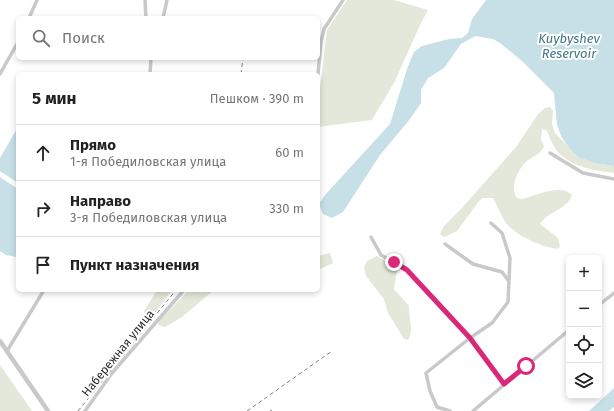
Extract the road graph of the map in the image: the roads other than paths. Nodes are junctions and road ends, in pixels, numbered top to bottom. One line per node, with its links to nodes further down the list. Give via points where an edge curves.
1 (37, 0): 5 (street)
2 (145, 0): 6 (street)
3 (167, 0): 7 (street)
4 (343, 0): 9 (street, via 326,25)
5 (30, 16)
6 (146, 16)
7 (163, 16)
8 (16, 46): 14 (street)
9 (320, 54)
10 (151, 60): 12 (street)
11 (319, 60): 13 (street)
12 (150, 72)
13 (318, 72)
14 (0, 74)
15 (550, 153): 16 (street, via 583,173)
16 (614, 180)
17 (491, 222): 20 (street, via 502,233 508,252)
18 (371, 237): 26 (street, via 381,255 407,270)
19 (445, 244): 20 (street, via 473,264 502,272)
20 (509, 281): 26 (street, via 509,300 500,314 486,328)
21 (43, 292): 28 (street)
22 (182, 292): 31 (street, Набережная улица, via 112,373)
23 (614, 293): 24 (street)
24 (602, 303)
25 (566, 332): 29 (street)
26 (470, 338): 29 (street); 32 (street, via 426,373 437,407)
27 (0, 341): 28 (street)
28 (7, 351): 30 (street)
29 (504, 384): 33 (street)
30 (48, 411)
31 (85, 411)
32 (450, 411)
33 (473, 411)

